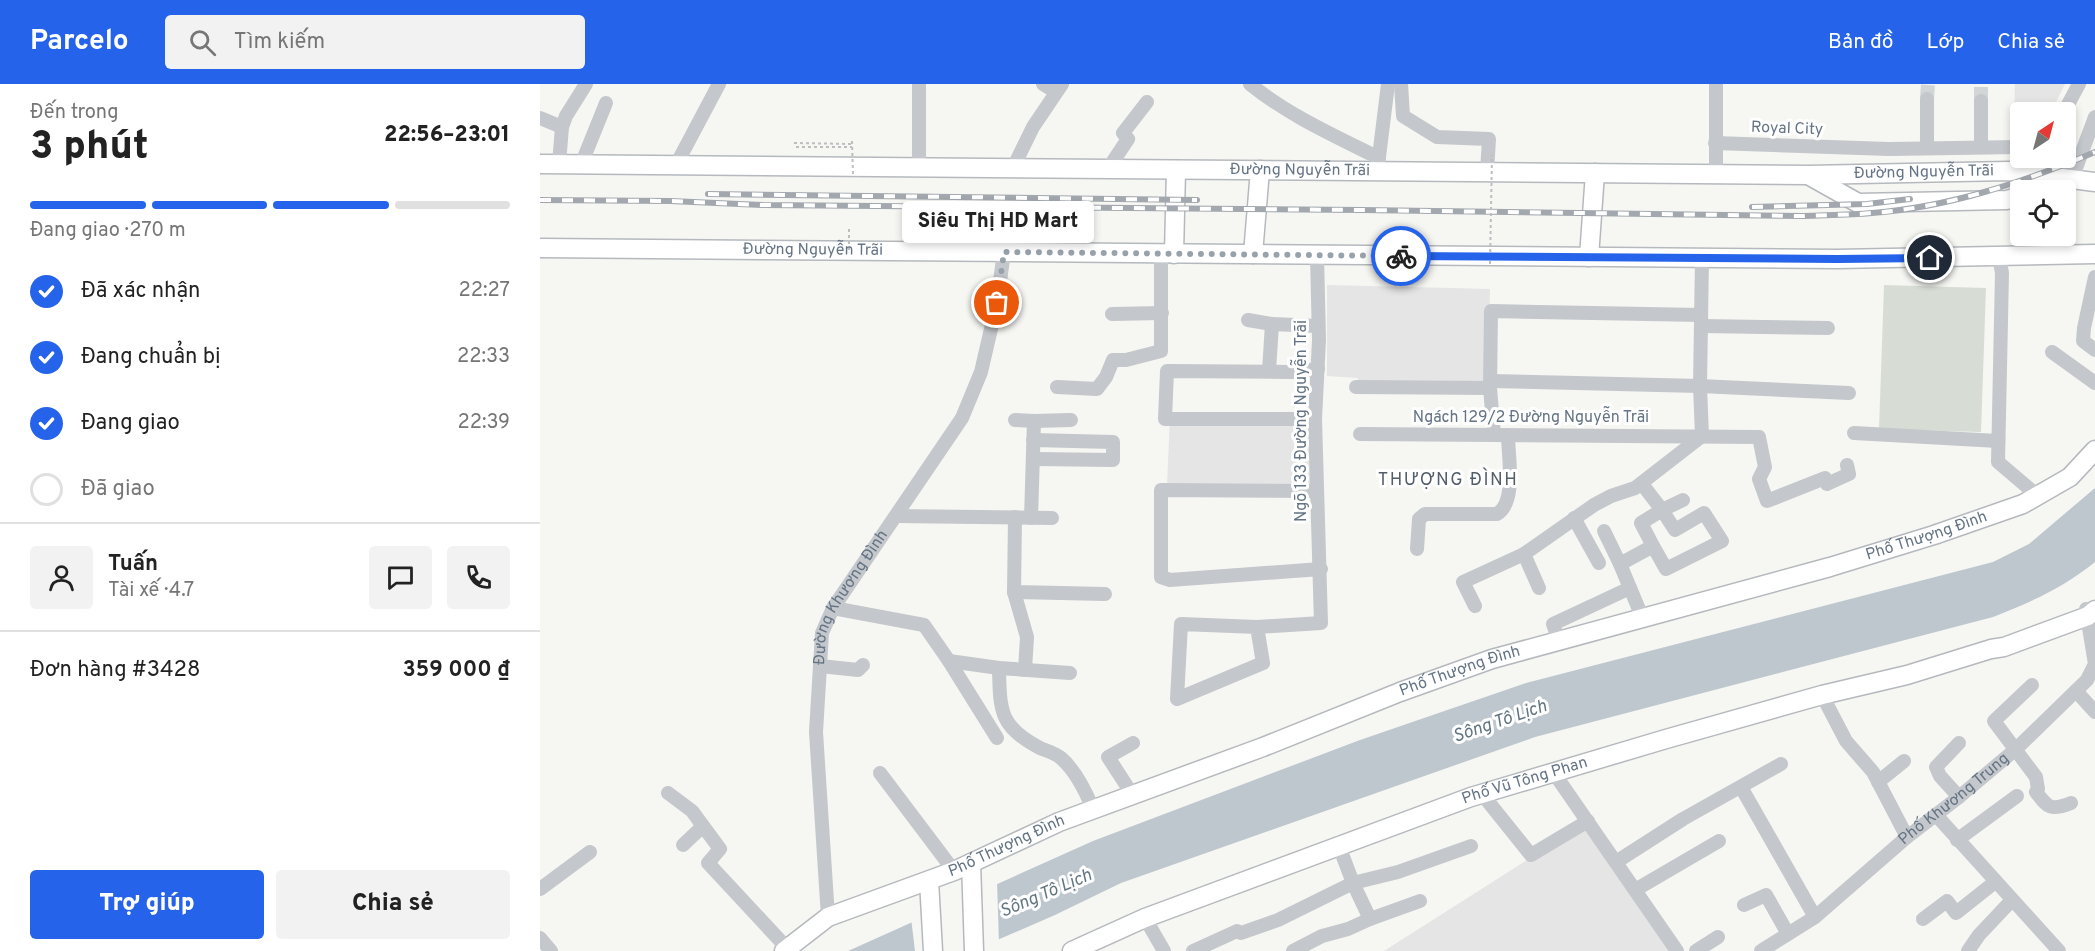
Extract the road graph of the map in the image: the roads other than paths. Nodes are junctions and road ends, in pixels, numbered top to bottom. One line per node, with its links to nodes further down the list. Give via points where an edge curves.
1 (586, 84): 18 (street)
2 (719, 84): 28 (street)
3 (919, 84): 30 (street)
4 (1043, 84): 10 (street)
5 (1250, 84): 29 (street)
6 (1388, 84): 29 (street)
7 (1401, 84): 26 (street, via 1402,116 1437,137 1489,139)
8 (1716, 84): 19 (street)
9 (2079, 84): 14 (street)
10 (1059, 88): 31 (street, via 1033,127)
11 (1928, 99): 20 (street)
12 (1981, 101): 21 (street)
13 (1147, 102): 33 (street, via 1123,133 1128,139)
14 (2069, 102)
15 (606, 103): 27 (street)
16 (2095, 117): 40 (street, via 2076,168)
17 (540, 118): 18 (street)
18 (562, 127): 25 (street)
19 (1715, 143): 23 (street, Royal City); 37 (street)
20 (1927, 147): 21 (street, Royal City); 23 (street, Royal City)
21 (1981, 147): 22 (street, Royal City)
22 (2010, 147)
23 (1889, 149): 38 (street)
24 (540, 164): 25 (main road, Đường Nguyễn Trãi)
25 (559, 164): 27 (main road, Đường Nguyễn Trãi)
26 (1489, 164): 29 (main road, Đường Nguyễn Trãi); 36 (main road, Đường Nguyễn Trãi)
27 (581, 165): 28 (main road, Đường Nguyễn Trãi)
28 (676, 165): 30 (main road, Đường Nguyễn Trãi)
29 (1379, 165): 35 (main road, Đường Nguyễn Trãi)
30 (919, 168): 31 (main road, Đường Nguyễn Trãi)
31 (1013, 168): 33 (main road, Đường Nguyễn Trãi)
32 (2048, 168): 40 (street)
33 (1108, 169): 34 (main road, Đường Nguyễn Trãi)
34 (1176, 170): 35 (main road, Đường Nguyễn Trãi); 45 (main road)
35 (1260, 170): 46 (main road)
36 (1595, 173): 37 (main road, Đường Nguyễn Trãi); 49 (main road)
37 (1716, 174): 39 (main road, Đường Nguyễn Trãi)
38 (1889, 174): 39 (main road, Đường Nguyễn Trãi); 40 (main road, Đường Nguyễn Trãi, via 2008,171)
39 (1808, 175): 42 (main road, Đường Nguyễn Trãi, via 1858,203)
40 (2076, 180): 41 (main road, Đường Nguyễn Trãi)
41 (2095, 182)
42 (2010, 199)
43 (540, 248): 44 (main road, Đường Nguyễn Trãi, via 654,254)
44 (1004, 252): 45 (main road, Đường Nguyễn Trãi); 88 (street, Đường Khương Đình, via 981,372 962,418)
45 (1168, 254): 46 (main road, Đường Nguyễn Trãi); 53 (street)
46 (1253, 254): 48 (main road, Đường Nguyễn Trãi)
47 (2095, 254): 50 (main road, Đường Nguyễn Trãi)
48 (1317, 255): 49 (main road, Đường Nguyễn Trãi); 58 (street, Ngõ 133 Đường Nguyễn Trãi)
49 (1589, 257): 51 (main road, Đường Nguyễn Trãi)
50 (1999, 257): 51 (main road, Đường Nguyễn Trãi); 79 (street, via 2002,273)
51 (1702, 258): 56 (street)
52 (2095, 277): 60 (street, via 2084,328 2084,341)
53 (1162, 313): 54 (street); 67 (street, via 1161,351 1113,360 1097,389)
54 (1113, 314)
55 (1248, 320): 57 (street)
56 (1701, 320): 59 (street); 65 (street, via 1491,311); 66 (street)
57 (1272, 324): 58 (street); 63 (street)
58 (1318, 326): 62 (street, Ngõ 133 Đường Nguyễn Trãi)
59 (1828, 328)
60 (2095, 350)
61 (2052, 352): 64 (street)
62 (1318, 369): 63 (street); 70 (street, Ngõ 133 Đường Nguyễn Trãi)
63 (1269, 371): 70 (street, via 1167,371 1165,419)
64 (2095, 383)
65 (1490, 384): 66 (street); 68 (street); 76 (street)
66 (1700, 386): 69 (street); 77 (street)
67 (1057, 387)
68 (1356, 387)
69 (1849, 393)
70 (1315, 419): 84 (street, Ngõ 133 Đường Nguyễn Trãi)
71 (1015, 420): 73 (street)
72 (1071, 420): 73 (street)
73 (1034, 421): 78 (street)
74 (1854, 433): 79 (street)
75 (1360, 434): 76 (street, Ngách 129/2 Đường Nguyễn Trãi)
76 (1501, 435): 77 (street, Ngách 129/2 Đường Nguyễn Trãi); 95 (street, via 1510,489 1505,508 1497,514 1425,514 1419,519)
77 (1702, 436): 82 (street, Ngách 129/2 Đường Nguyễn Trãi, via 1759,437 1765,467 1759,479 1767,501 1825,478 1827,484 1849,474); 83 (street)
78 (1033, 440): 81 (street); 81 (street, via 1113,442 1113,460)
79 (1998, 441): 85 (street, via 1998,462)
80 (2095, 450): 85 (main road, Phố Thượng Đình, via 2070,477)
81 (1033, 459): 90 (street)
82 (1847, 465)
83 (1642, 484): 87 (street); 92 (street, via 1611,496)
84 (1317, 491): 99 (street, Ngõ 133 Đường Nguyễn Trãi); 99 (street, via 1161,490 1161,577 1170,580)
85 (2036, 497): 107 (main road, Phố Thượng Đình, via 1851,561)
86 (1683, 500): 87 (street)
87 (1662, 510): 94 (street, via 1641,523); 94 (street, via 1675,530 1704,513 1722,541 1666,569)
88 (896, 516): 89 (street); 105 (street, Đường Khương Đình)
89 (1015, 518): 90 (street); 102 (street)
90 (1031, 518): 91 (street)
91 (1052, 518)
92 (1574, 518): 96 (street); 97 (street)
93 (1604, 531): 98 (street)
94 (1653, 546): 98 (street)
95 (1417, 549)
96 (1524, 554): 100 (street); 104 (street, via 1463,582)
97 (1599, 563)
98 (1620, 564): 101 (street)
99 (1321, 569): 108 (street, Ngõ 133 Đường Nguyễn Trãi, via 1321,622)
100 (1539, 588)
101 (1630, 588): 107 (street); 109 (street, via 1553,624)
102 (1014, 592): 103 (street); 115 (street, via 1027,637)
103 (1105, 594)
104 (1475, 606)
105 (833, 608): 110 (street, via 924,625); 113 (street, Đường Khương Đình, via 822,633)
106 (2091, 608): 111 (street, Phố Khương Trung); 120 (main road, Phố Vũ Tông Phan, via 1999,640 1991,649 1907,675)
107 (1643, 619): 109 (main road, Phố Thượng Đình)
108 (1257, 627): 108 (street, via 1263,663 1177,699 1181,624)
109 (1559, 641): 133 (main road, Phố Thượng Đình, via 1461,670)
110 (949, 661): 114 (street); 122 (street)
111 (2095, 664): 117 (street, Phố Khương Trung)
112 (863, 665): 113 (street, via 858,670)
113 (820, 666): 160 (street, Đường Khương Đình, via 816,732)
114 (999, 668): 115 (street); 138 (street, via 1000,705 1010,727 1062,758)
115 (1025, 670): 116 (street)
116 (1070, 673)
117 (2091, 683): 119 (street, Phố Khương Trung)
118 (2032, 685): 125 (street, via 1994,721)
119 (2076, 692): 121 (street); 125 (street, Phố Khương Trung)
120 (1822, 694): 128 (main road, Phố Vũ Tông Phan); 130 (street, via 1846,741)
121 (2095, 712)
122 (997, 738)
123 (1133, 743): 133 (street, via 1108,757)
124 (1959, 743): 136 (street, via 1936,767)
125 (2016, 749): 136 (street, Phố Khương Trung); 137 (street, via 2036,777 2036,792 2046,805 2055,808)
126 (1904, 761): 130 (street)
127 (1781, 764): 131 (street)
128 (1554, 772): 134 (main road, Phố Vũ Tông Phan); 140 (street)
129 (880, 773): 151 (street)
130 (1876, 777): 142 (street)
131 (1741, 787): 149 (street); 161 (street)
132 (668, 793): 141 (street, via 692,811)
133 (1132, 794): 138 (main road, Phố Thượng Đình)
134 (1482, 794): 140 (street, via 1531,855); 146 (main road, Phố Vũ Tông Phan)
135 (2017, 796): 143 (street)
136 (1959, 797): 139 (street, Phố Khương Trung)
137 (2071, 803)
138 (1093, 809): 150 (main road, Phố Thượng Đình)
139 (1936, 815): 142 (street, Phố Khương Trung); 143 (street)
140 (1588, 821): 149 (street)
141 (703, 826): 145 (street); 169 (street, via 720,849 708,863)
142 (1907, 837): 161 (street, Phố Khương Trung)
143 (1957, 840): 152 (street)
144 (1719, 842): 156 (street)
145 (683, 845)
146 (1339, 846): 153 (street); 162 (main road, Phố Vũ Tông Phan)
147 (1471, 846): 153 (street)
148 (590, 852): 154 (street)
149 (1616, 862): 156 (street)
150 (971, 863): 151 (main road, Phố Thượng Đình); 172 (main road)
151 (954, 871): 155 (main road, Phố Thượng Đình)
152 (1995, 882): 157 (street); 164 (street, via 1956,913 1947,901)
153 (1353, 884): 163 (street); 175 (street, via 1278,920 1241,933 1229,933)
154 (540, 889)
155 (929, 890): 160 (main road, Phố Thượng Đình); 171 (main road)
156 (1635, 890): 168 (street)
157 (2012, 900): 179 (street); 180 (street)
158 (1420, 901): 163 (street)
159 (1744, 905): 165 (street, via 1766,895)
160 (828, 917): 169 (main road)
161 (1815, 917): 165 (street, Phố Khương Trung)
162 (1145, 918): 173 (main road, Phố Vũ Tông Phan); 174 (street)
163 (1370, 919): 176 (street)
164 (1923, 919)
165 (1788, 934): 178 (street, Phố Khương Trung)
166 (1718, 937): 177 (street)
167 (540, 938): 170 (street)
168 (1674, 947)
169 (786, 950)
170 (550, 951)
171 (933, 951)
172 (974, 951)
173 (1071, 951)
174 (1164, 951)
175 (1193, 951)
176 (1293, 951)
177 (1696, 951)
178 (1761, 951)
179 (1968, 951)
180 (2059, 951)

